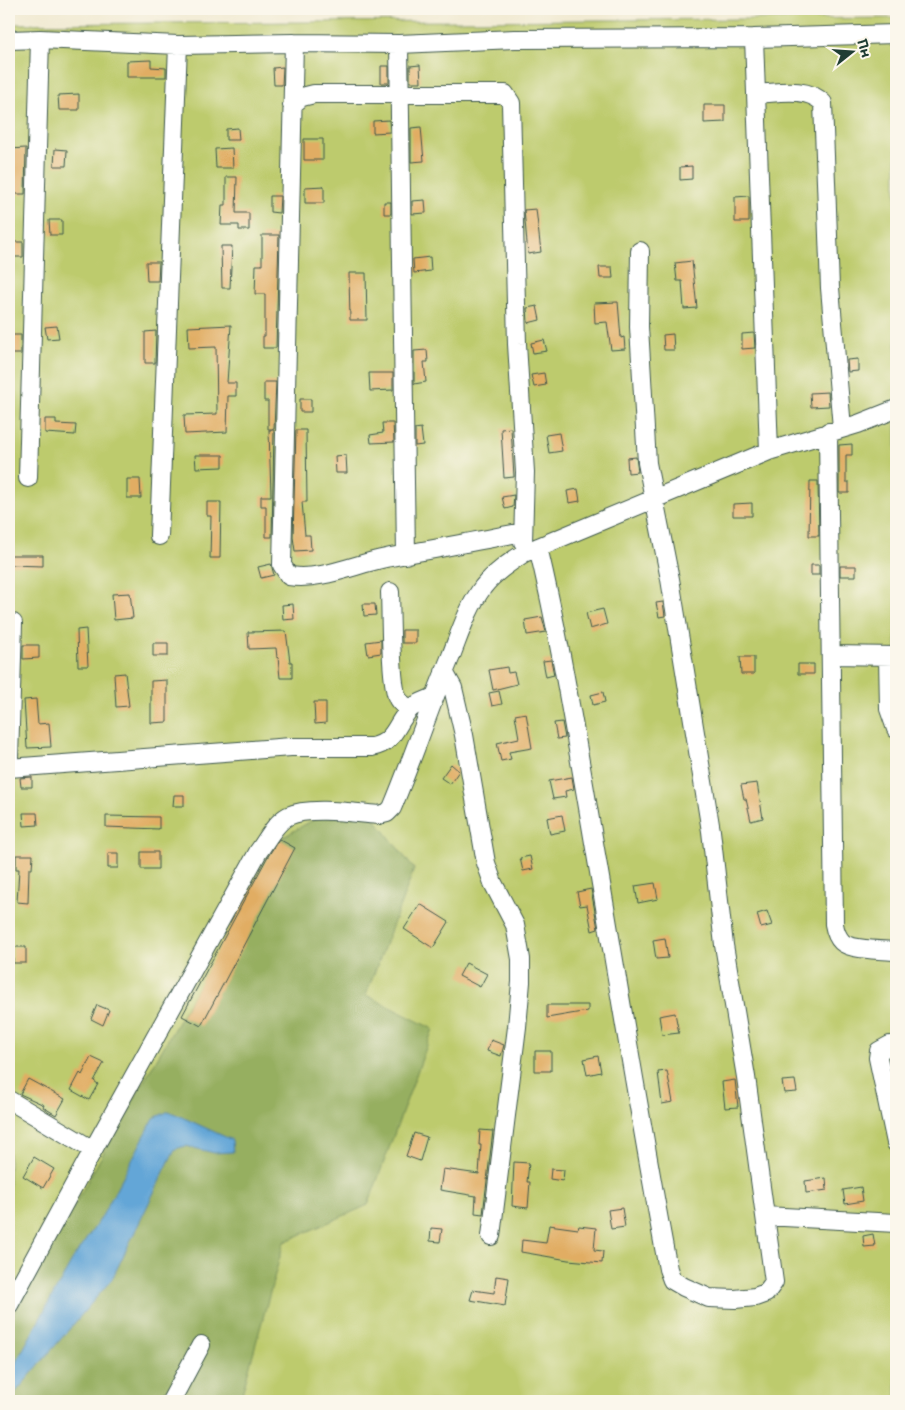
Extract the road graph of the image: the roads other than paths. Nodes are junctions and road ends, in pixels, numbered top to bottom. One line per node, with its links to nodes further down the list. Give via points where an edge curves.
1 (896, 34): 2 (street)
2 (754, 38): 6 (street, via 514,39); 8 (street)
3 (40, 39): 4 (street); 7 (street); 15 (street)
4 (9, 40)
5 (294, 43): 6 (street); 7 (street); 10 (street)
6 (399, 44): 9 (street)
7 (178, 45): 18 (street)
8 (756, 94): 13 (street, via 806,93 823,103); 14 (street)
9 (399, 95): 10 (street, via 314,94 302,97); 17 (street, via 505,94 511,103 525,472); 20 (street)
10 (292, 105): 20 (street, via 282,565 289,576 312,577)
11 (640, 251): 16 (street, via 639,327 647,463)
12 (896, 408): 13 (street)
13 (835, 430): 14 (street); 23 (street)
14 (768, 451): 16 (street)
15 (28, 478)
16 (653, 498): 19 (street); 36 (street, via 670,579 711,831 724,945)
17 (523, 532): 19 (street); 20 (street)
18 (159, 536)
19 (531, 550): 25 (street, via 506,565 484,587 467,614); 36 (street, via 560,650 650,1176 672,1280 709,1298 735,1300 766,1293 774,1282)
20 (406, 555)
21 (390, 592): 27 (street, via 396,697)
22 (13, 623): 29 (street)
23 (831, 655): 24 (street); 31 (street, via 834,924 843,944)
24 (892, 656): 28 (street, via 889,708)
25 (444, 672): 26 (street); 38 (street, via 453,688 464,735 486,863 514,925 521,959 518,1018)
26 (434, 697): 27 (street); 35 (street, via 403,782 387,813 316,811 288,816 277,825 258,852)
27 (410, 709): 30 (street, via 388,741 372,747 291,747)
28 (896, 729)
29 (9, 758)
30 (9, 768)
31 (896, 951)
32 (896, 1046): 34 (street, via 890,1045 879,1051 878,1058)
33 (9, 1100): 35 (street)
34 (896, 1143)
35 (93, 1150): 39 (street)
36 (765, 1216): 37 (street)
37 (896, 1223)
38 (491, 1236)
39 (9, 1305)
40 (201, 1345): 41 (street)
41 (171, 1401)

